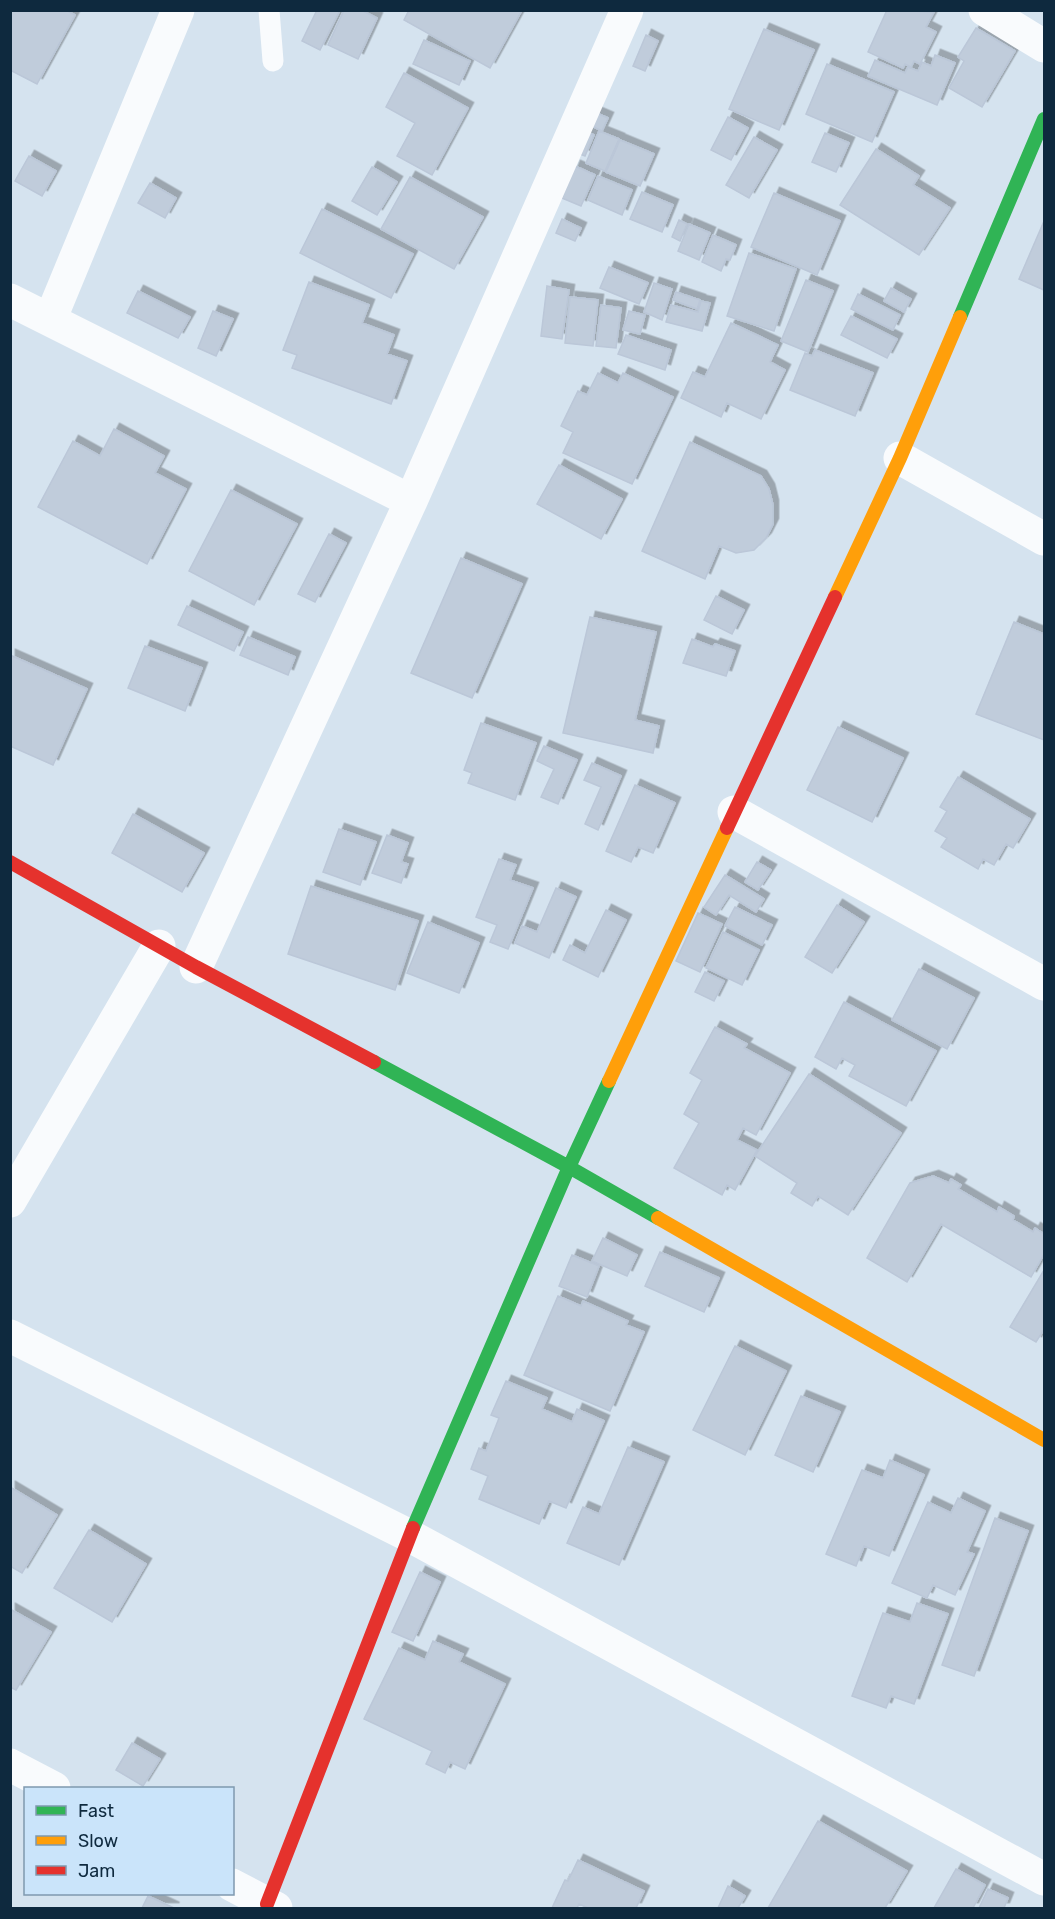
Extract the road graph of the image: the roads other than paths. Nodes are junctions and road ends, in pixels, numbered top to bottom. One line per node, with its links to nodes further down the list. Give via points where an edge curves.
1 (178, 10): 9 (street)
2 (269, 10): 6 (lane)
3 (627, 10): 11 (street)
4 (985, 10): 5 (street)
5 (1044, 46)
6 (273, 61)
7 (1044, 119): 10 (street)
8 (10, 300): 9 (street)
9 (50, 320): 11 (street)
10 (900, 458): 12 (street); 13 (street)
11 (411, 501): 16 (street)
12 (1044, 539)
13 (734, 812): 17 (street); 18 (street)
14 (10, 862): 15 (street)
15 (159, 946): 16 (street); 19 (street)
16 (196, 967): 18 (street)
17 (1044, 984)
18 (569, 1167): 21 (street); 22 (street)
19 (10, 1201)
20 (10, 1336): 22 (street)
21 (1044, 1440)
22 (410, 1536): 25 (street); 27 (street)
23 (10, 1765): 24 (street)
24 (52, 1787)
25 (1044, 1879)
26 (234, 1886): 27 (street)
27 (272, 1906)

